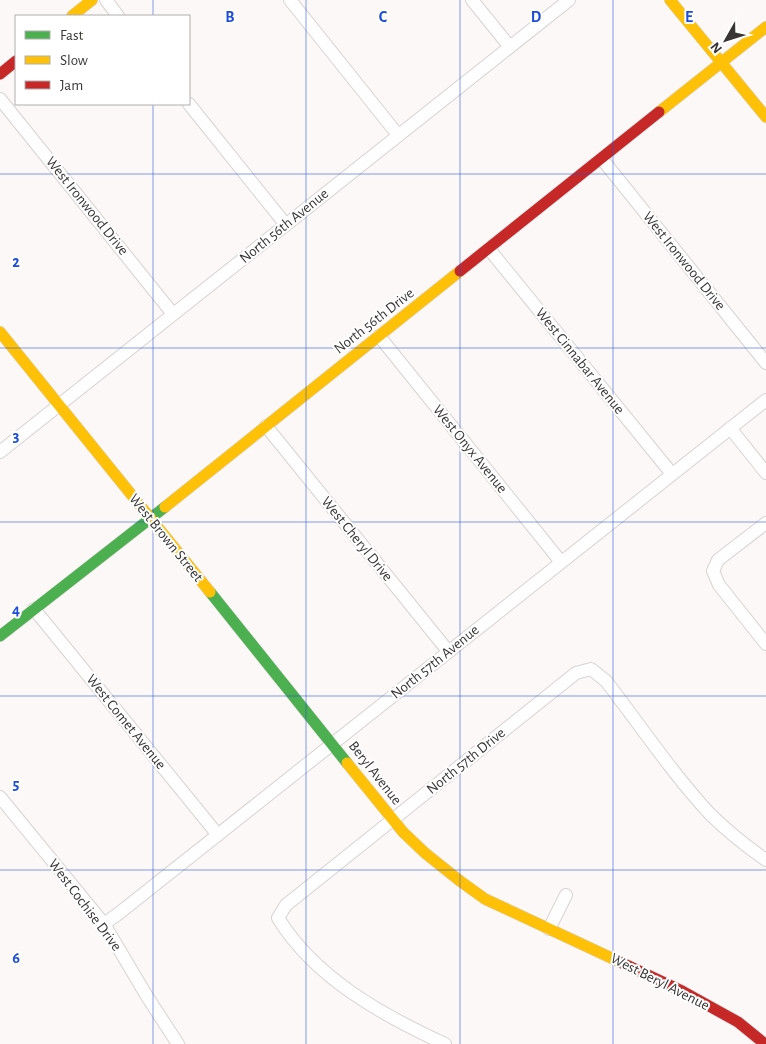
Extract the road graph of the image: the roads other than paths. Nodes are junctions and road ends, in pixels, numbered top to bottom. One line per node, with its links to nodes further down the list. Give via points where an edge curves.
1 (92, 0): 7 (street)
2 (106, 0): 8 (street)
3 (290, 0): 17 (street)
4 (472, 0): 10 (street)
5 (568, 0): 10 (street, North 56th Avenue)
6 (670, 0): 12 (street)
7 (73, 15)
8 (117, 15)
9 (766, 27): 12 (street, North 56th Drive)
10 (510, 46): 17 (street, North 56th Avenue)
11 (15, 62): 13 (street)
12 (722, 63): 16 (street); 18 (street, North 56th Drive)
13 (0, 74)
14 (0, 98): 21 (street, West Ironwood Drive)
15 (190, 105): 19 (street)
16 (766, 118)
17 (398, 135): 19 (street, North 56th Avenue)
18 (602, 159): 20 (street, North 56th Drive); 24 (street, West Ironwood Drive)
19 (286, 225): 21 (street, North 56th Avenue)
20 (489, 249): 23 (street, North 56th Drive); 31 (street, West Cinnabar Avenue)
21 (173, 314): 26 (street, North 56th Avenue)
22 (0, 332): 26 (street, West Brown Street)
23 (379, 336): 27 (street, North 56th Drive); 34 (street, West Onyx Avenue)
24 (766, 363)
25 (766, 400): 28 (street, North 57th Avenue)
26 (59, 405): 29 (street, North 56th Avenue); 32 (street, West Brown Street)
27 (266, 426): 32 (street, North 56th Drive); 38 (street, West Cheryl Drive)
28 (730, 428): 30 (street); 31 (street, North 57th Avenue)
29 (0, 452)
30 (766, 473)
31 (672, 474): 34 (street, North 57th Avenue)
32 (150, 519): 35 (street, North 56th Drive); 39 (street, West Brown Street)
33 (766, 523): 37 (street, via 718,560 713,571 719,585)
34 (561, 562): 38 (street, North 57th Avenue)
35 (34, 609): 36 (street, North 56th Drive); 42 (street, West Comet Avenue)
36 (0, 636)
37 (766, 644)
38 (448, 651): 39 (street, North 57th Avenue)
39 (333, 744): 41 (street, Beryl Avenue); 42 (street, North 57th Avenue)
40 (0, 797): 45 (street, West Cochise Drive)
41 (393, 820): 43 (street, North 57th Drive, via 576,673 591,669 606,681 711,814); 46 (street, West Beryl Avenue, via 427,856 460,882 485,899); 48 (street, North 57th Drive, via 286,905 278,918 314,962 338,983 370,1005)
42 (218, 835): 45 (street, North 57th Avenue)
43 (766, 860)
44 (566, 896): 46 (street)
45 (104, 924): 47 (street, West Cochise Drive)
46 (549, 929): 49 (street, West Beryl Avenue, via 682,991 738,1022)
47 (178, 1044)
48 (445, 1044)
49 (765, 1044)

